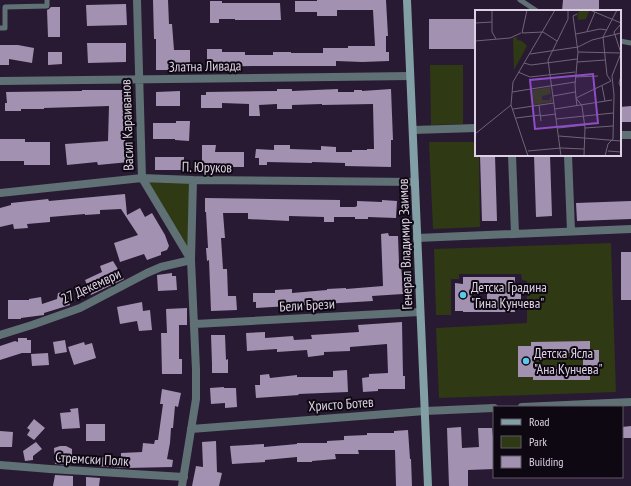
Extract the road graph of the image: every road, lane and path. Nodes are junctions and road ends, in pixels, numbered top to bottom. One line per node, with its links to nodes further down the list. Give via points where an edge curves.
1 (47, 0): 6 (lane, via 47,6 5,7 5,28)
2 (137, 0): 10 (street, Васил Караиванов)
3 (407, 0): 9 (street, Генерал Владимир Заимов)
4 (520, 0): 5 (lane)
5 (535, 10)
6 (0, 28)
7 (621, 41): 8 (lane)
8 (631, 43)
9 (410, 76): 10 (street, Златна Ливада); 13 (street, Генерал Владимир Заимов)
10 (138, 80): 11 (street, Златна Ливада); 16 (street, Васил Караиванов)
11 (0, 81)
12 (475, 128): 13 (street)
13 (413, 130): 18 (street, Генерал Владимир Заимов)
14 (512, 156): 22 (street)
15 (568, 156): 21 (street)
16 (142, 178): 17 (street, П. Юруков); 19 (street, П. Юруков); 24 (street, Васил Караиванов)
17 (193, 180): 18 (street, П. Юруков); 24 (street, Васил Караиванов)
18 (415, 182): 23 (street, Генерал Владимир Заимов)
19 (0, 193)
20 (631, 229): 21 (street)
21 (570, 231): 22 (street)
22 (515, 234): 23 (street)
23 (417, 238): 25 (street, Генерал Владимир Заимов)
24 (191, 260): 26 (street, Васил Караиванов); 27 (street, 27 Декември, via 161,267 80,308)
25 (420, 312): 26 (street, Бели Брези); 31 (street, Генерал Владимир Заимов)
26 (195, 324): 32 (street, Васил Караиванов, via 196,399)
27 (0, 335)
28 (631, 402): 29 (street)
29 (544, 406)
30 (493, 408): 31 (street, Христо Ботев)
31 (425, 411): 32 (street, Христо Ботев); 36 (street, Генерал Владимир Заимов)
32 (191, 429): 34 (street, Васил Караиванов)
33 (0, 465): 34 (street, Стремски Полк)
34 (184, 477): 35 (street, Васил Караиванов)
35 (182, 486)
36 (428, 486)

